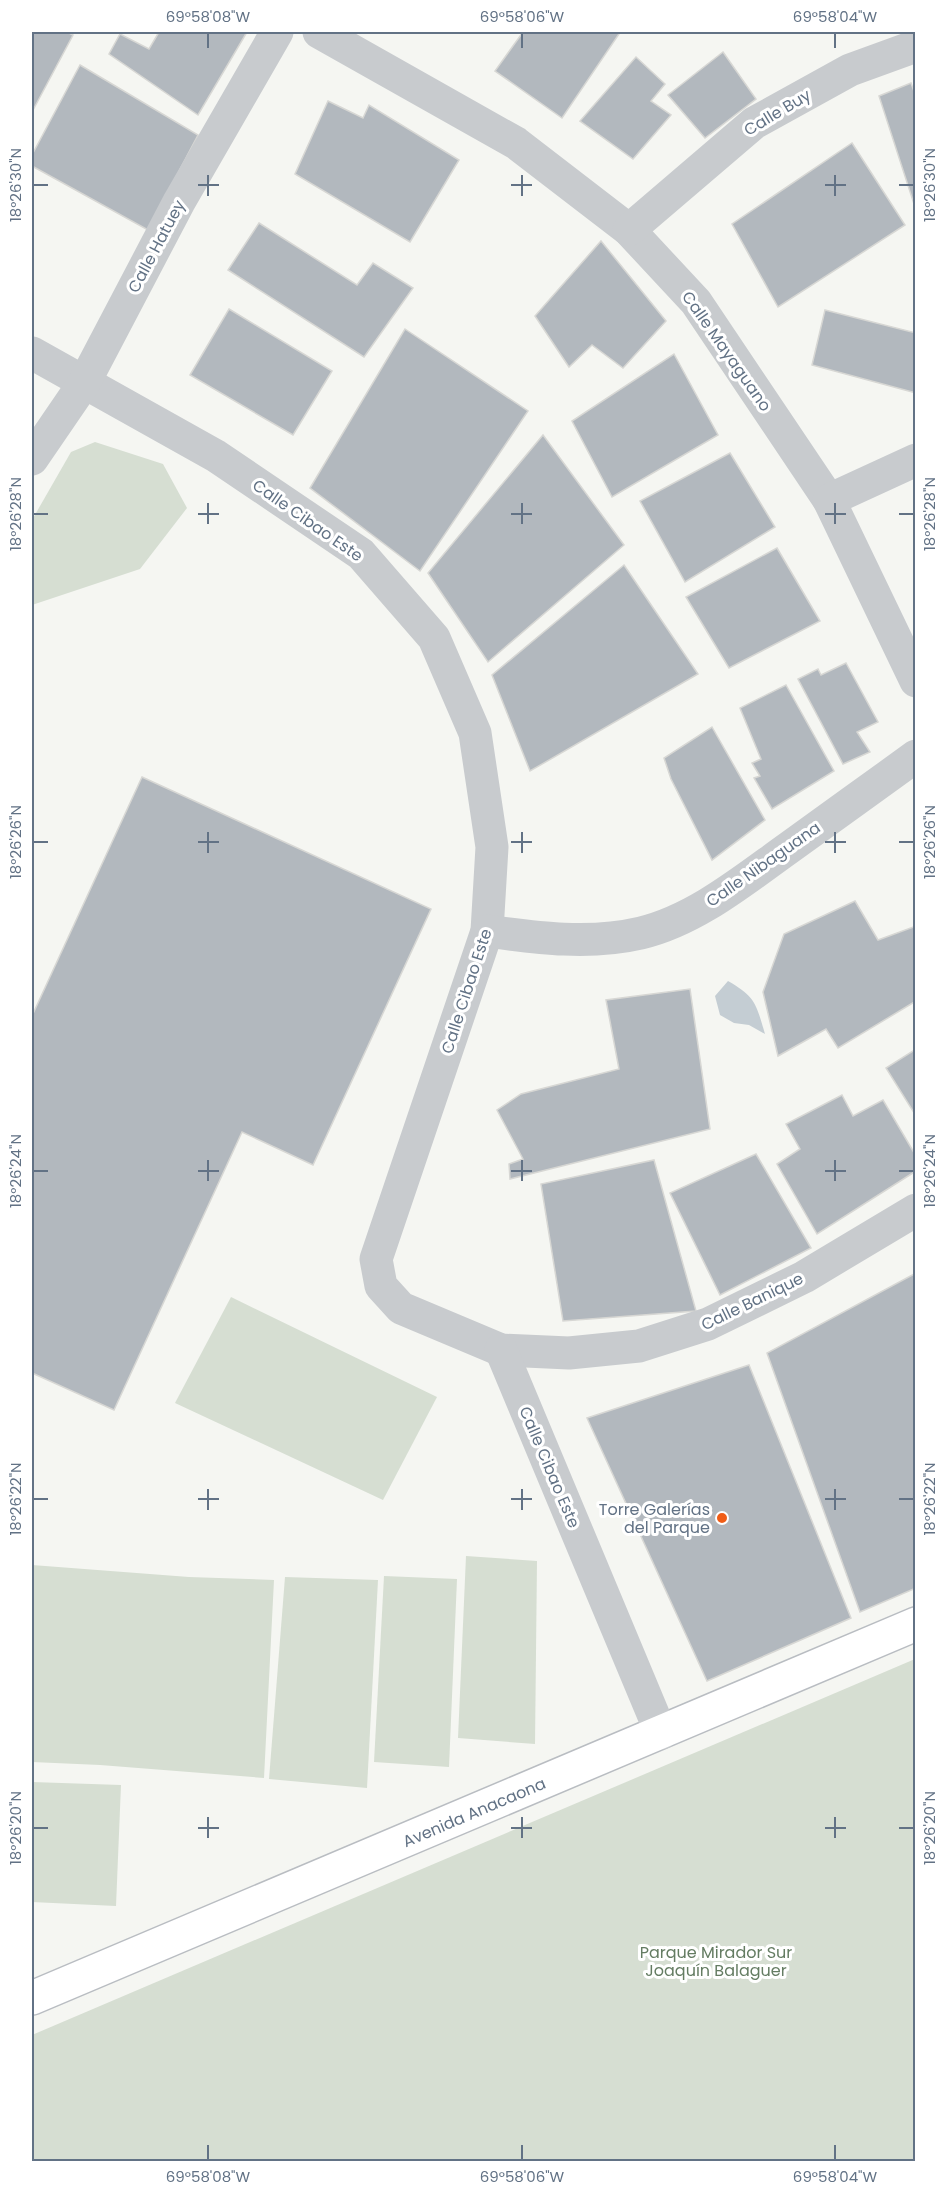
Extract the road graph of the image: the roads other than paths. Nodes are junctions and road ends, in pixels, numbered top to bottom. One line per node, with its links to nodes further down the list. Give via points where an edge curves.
1 (277, 32): 6 (street, Calle Hatuey, via 179,202)
2 (319, 32): 4 (street, Calle Mayaguano, via 516,142)
3 (915, 46): 4 (street, Calle Buy, via 850,70 754,123)
4 (630, 230): 9 (street, Calle Mayaguano, via 696,302)
5 (32, 353): 6 (street, Calle Cibao Este)
6 (84, 383): 7 (street, Calle Hatuey); 12 (street, Calle Cibao Este, via 216,456 361,554 434,638 475,733 492,847)
7 (32, 459)
8 (915, 460): 9 (street)
9 (829, 500): 10 (street, Calle Mayaguano)
10 (915, 681)
11 (915, 756): 12 (street, Calle Nibaguana, via 736,886 689,914 642,932 586,941)
12 (487, 931): 14 (street, Calle Cibao Este, via 376,1259 381,1286 401,1308)
13 (915, 1210): 14 (street, Calle Banique, via 804,1276 708,1324 639,1346 568,1353)
14 (501, 1350): 16 (street, Calle Cibao Este)
15 (915, 1623): 16 (main road, Avenida Anacaona)
16 (660, 1733): 17 (main road, Avenida Anacaona)
17 (32, 1998)

